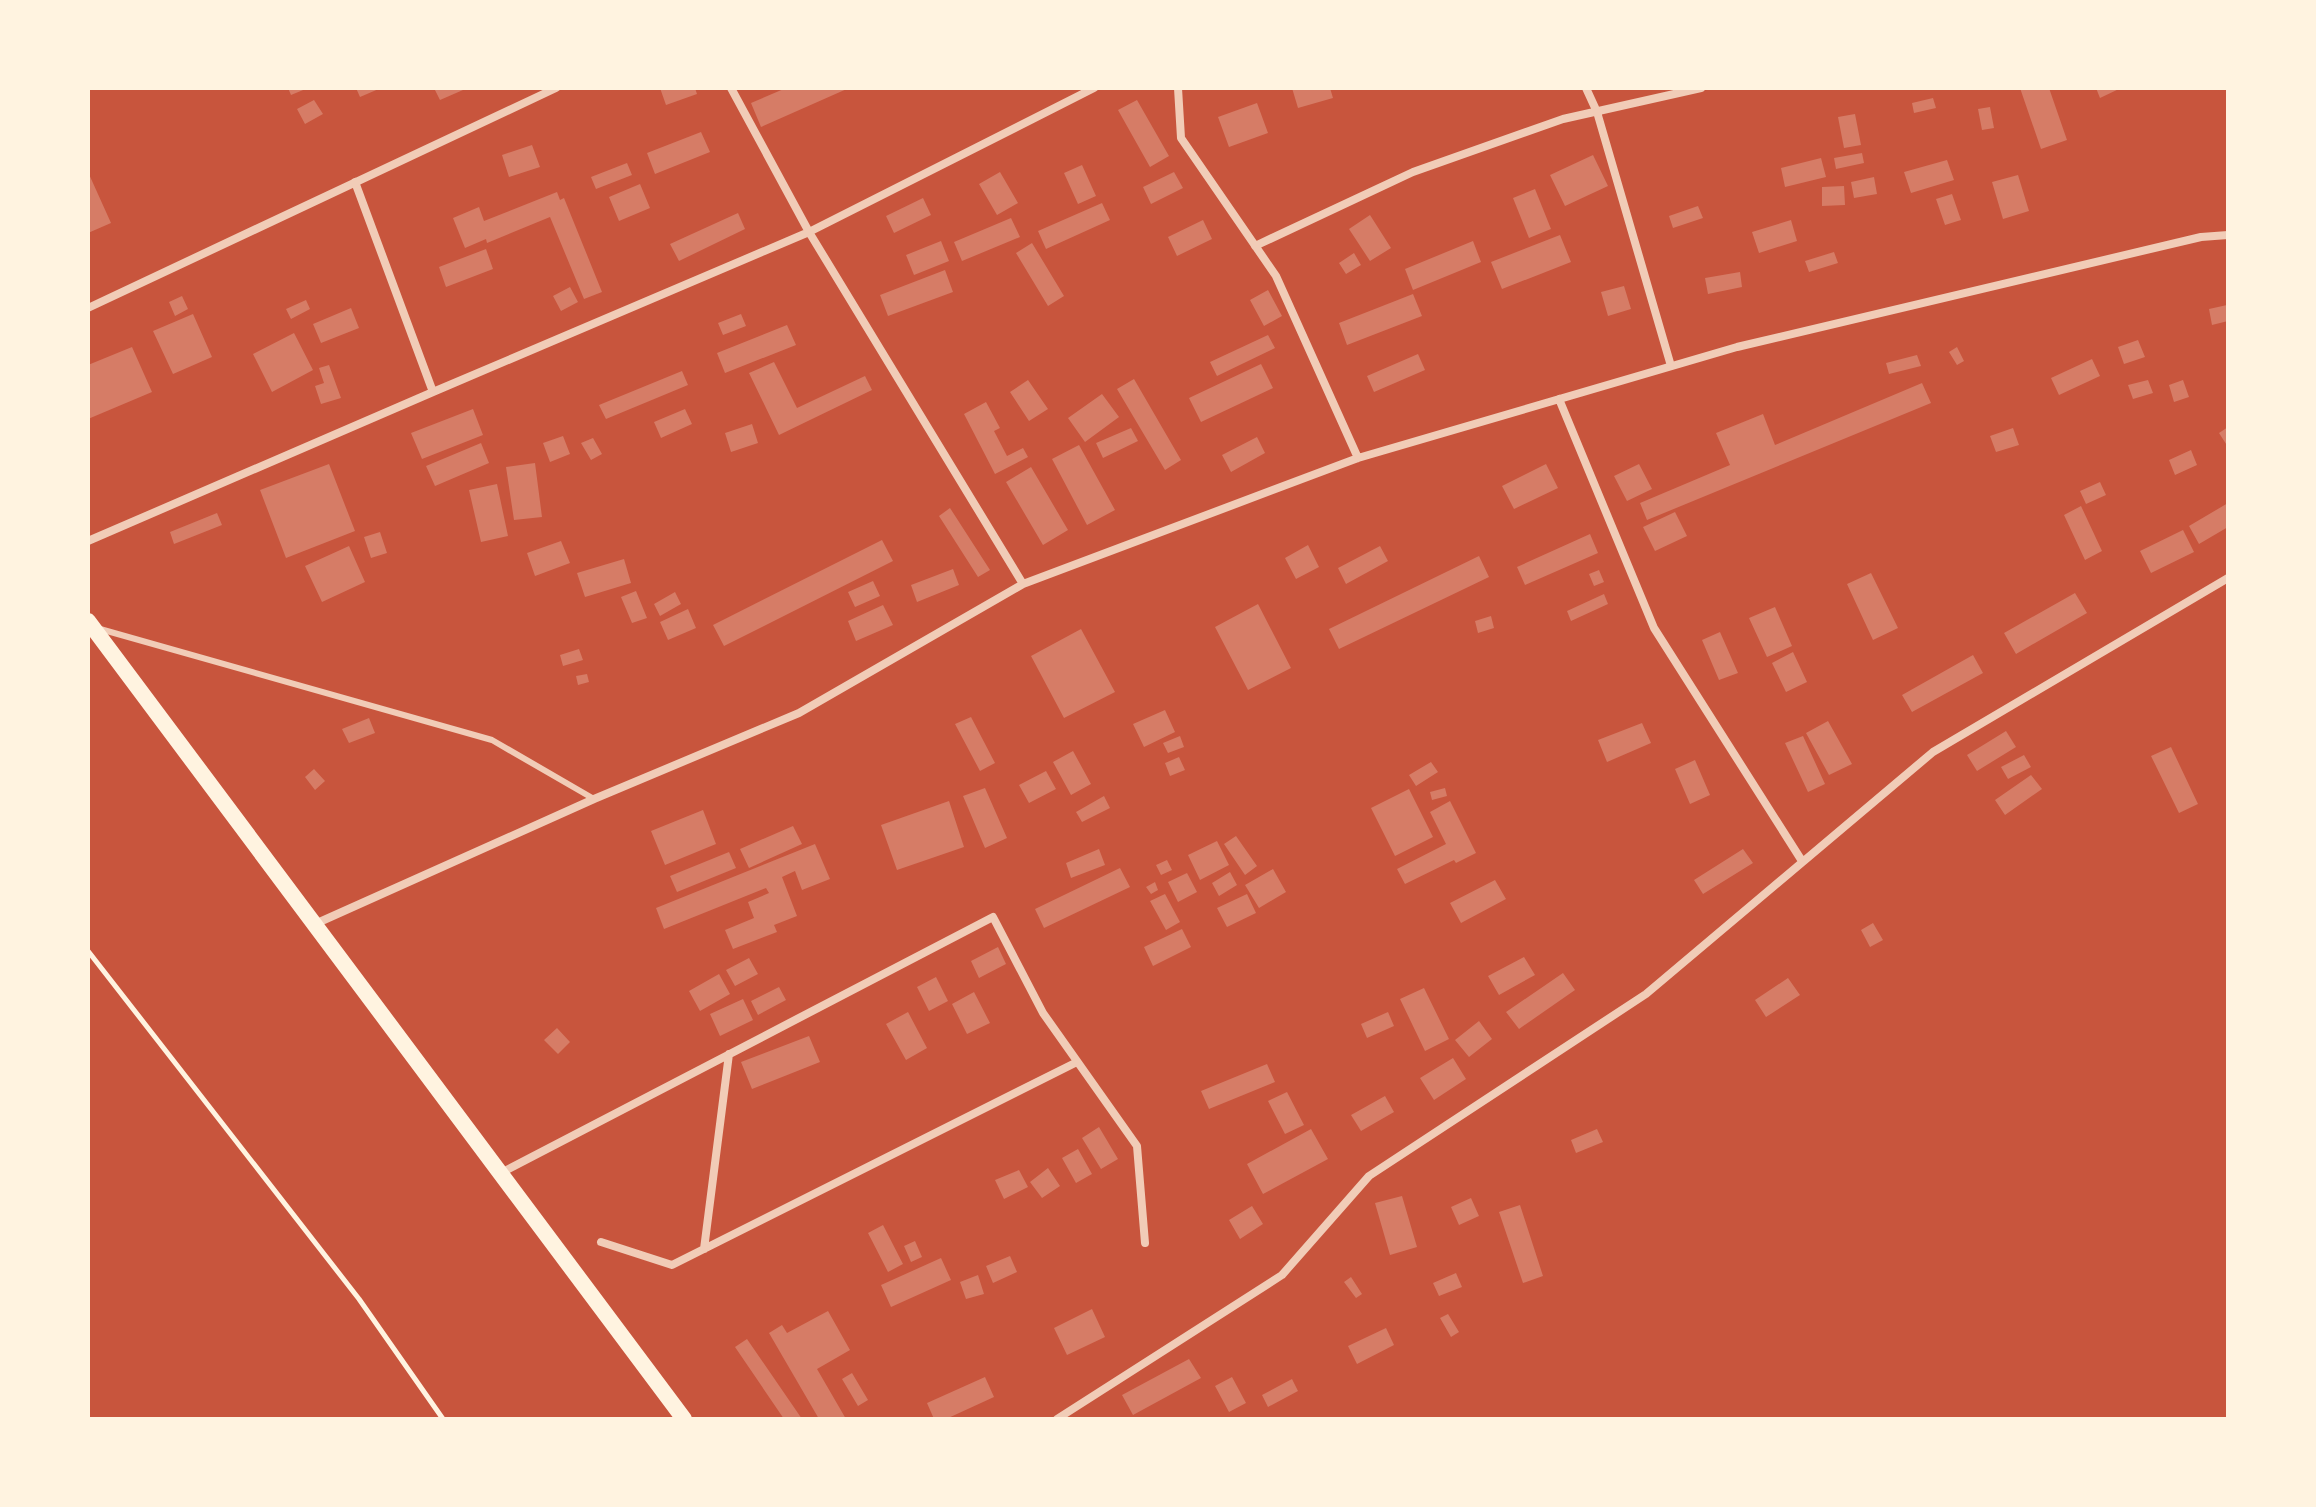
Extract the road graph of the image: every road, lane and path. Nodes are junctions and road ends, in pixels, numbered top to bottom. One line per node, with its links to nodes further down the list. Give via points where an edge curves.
1 (556, 88): 8 (street)
2 (731, 88): 9 (street)
3 (1094, 88): 9 (street)
4 (1178, 88): 11 (street, via 1181,138)
5 (1586, 88): 7 (street)
6 (1701, 88): 7 (street)
7 (1597, 112): 11 (street, via 1413,172); 13 (street)
8 (355, 182): 12 (street); 14 (street)
9 (809, 232): 14 (street); 19 (street)
10 (2228, 235): 13 (street, via 2170,244)
11 (1255, 246): 16 (street, via 1276,276)
12 (88, 308)
13 (1671, 366): 15 (street)
14 (433, 392): 17 (street)
15 (1559, 399): 16 (street); 22 (street, via 1654,628)
16 (1358, 458): 19 (street)
17 (88, 541)
18 (2228, 578): 22 (street, via 1933,752)
19 (1023, 584): 21 (street, via 799,713)
20 (90, 624): 21 (lane, via 492,740); 23 (main road)
21 (594, 799): 23 (street)
22 (1802, 861): 33 (street, via 1646,994 1369,1176 1282,1275)
23 (314, 924): 27 (main road)
24 (88, 951): 31 (path, via 359,1299)
25 (729, 1054): 26 (street, via 993,917 1043,1013); 27 (street); 30 (street)
26 (1077, 1062): 29 (street, via 1137,1146); 30 (street)
27 (501, 1174): 32 (main road)
28 (601, 1242): 30 (street, via 672,1265)
29 (1145, 1243)
30 (704, 1249)
31 (443, 1419)
32 (684, 1419)
33 (1057, 1419)

